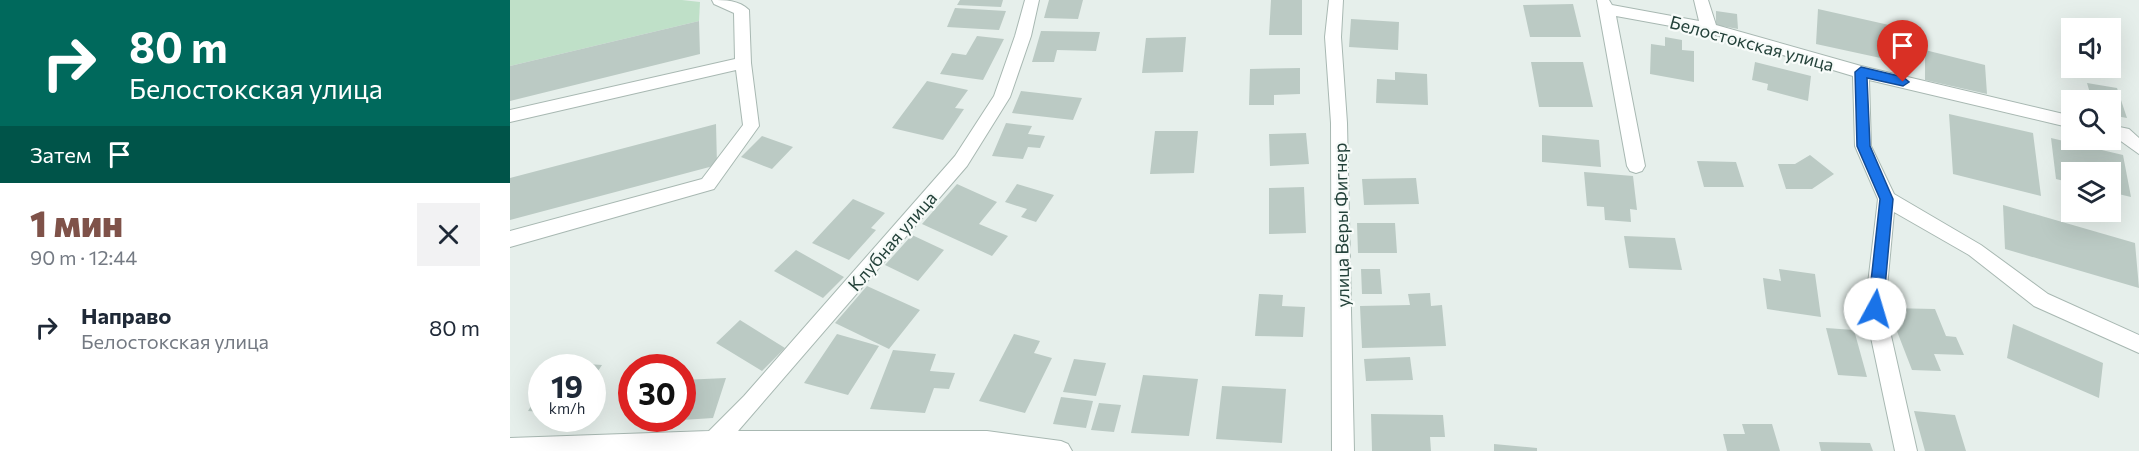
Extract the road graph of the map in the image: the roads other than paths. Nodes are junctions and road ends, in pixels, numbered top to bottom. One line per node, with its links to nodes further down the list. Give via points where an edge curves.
1 (719, 0): 7 (street, via 741,10)
2 (1032, 0): 17 (street, Клубная улица, via 1002,97 962,161)
3 (1336, 0): 20 (street, улица Веры Фигнер, via 1333,37 1339,123)
4 (1701, 0): 6 (street)
5 (1605, 5): 6 (street, Белостокская улица); 13 (street)
6 (1709, 28): 8 (street, Белостокская улица)
7 (743, 63): 9 (street); 15 (street, via 751,126 708,184)
8 (1861, 72): 10 (street, Белостокская улица); 14 (street, via 1863,146)
9 (510, 116)
10 (2061, 119)
11 (2121, 134): 12 (street)
12 (2139, 147)
13 (1636, 166)
14 (1887, 199): 16 (street, via 1975,250 2041,300); 21 (street, via 1875,309)
15 (510, 239)
16 (2139, 344)
17 (709, 446): 18 (street); 19 (street, via 987,441)
18 (510, 448)
19 (1061, 451)
20 (1343, 451)
21 (1906, 451)

